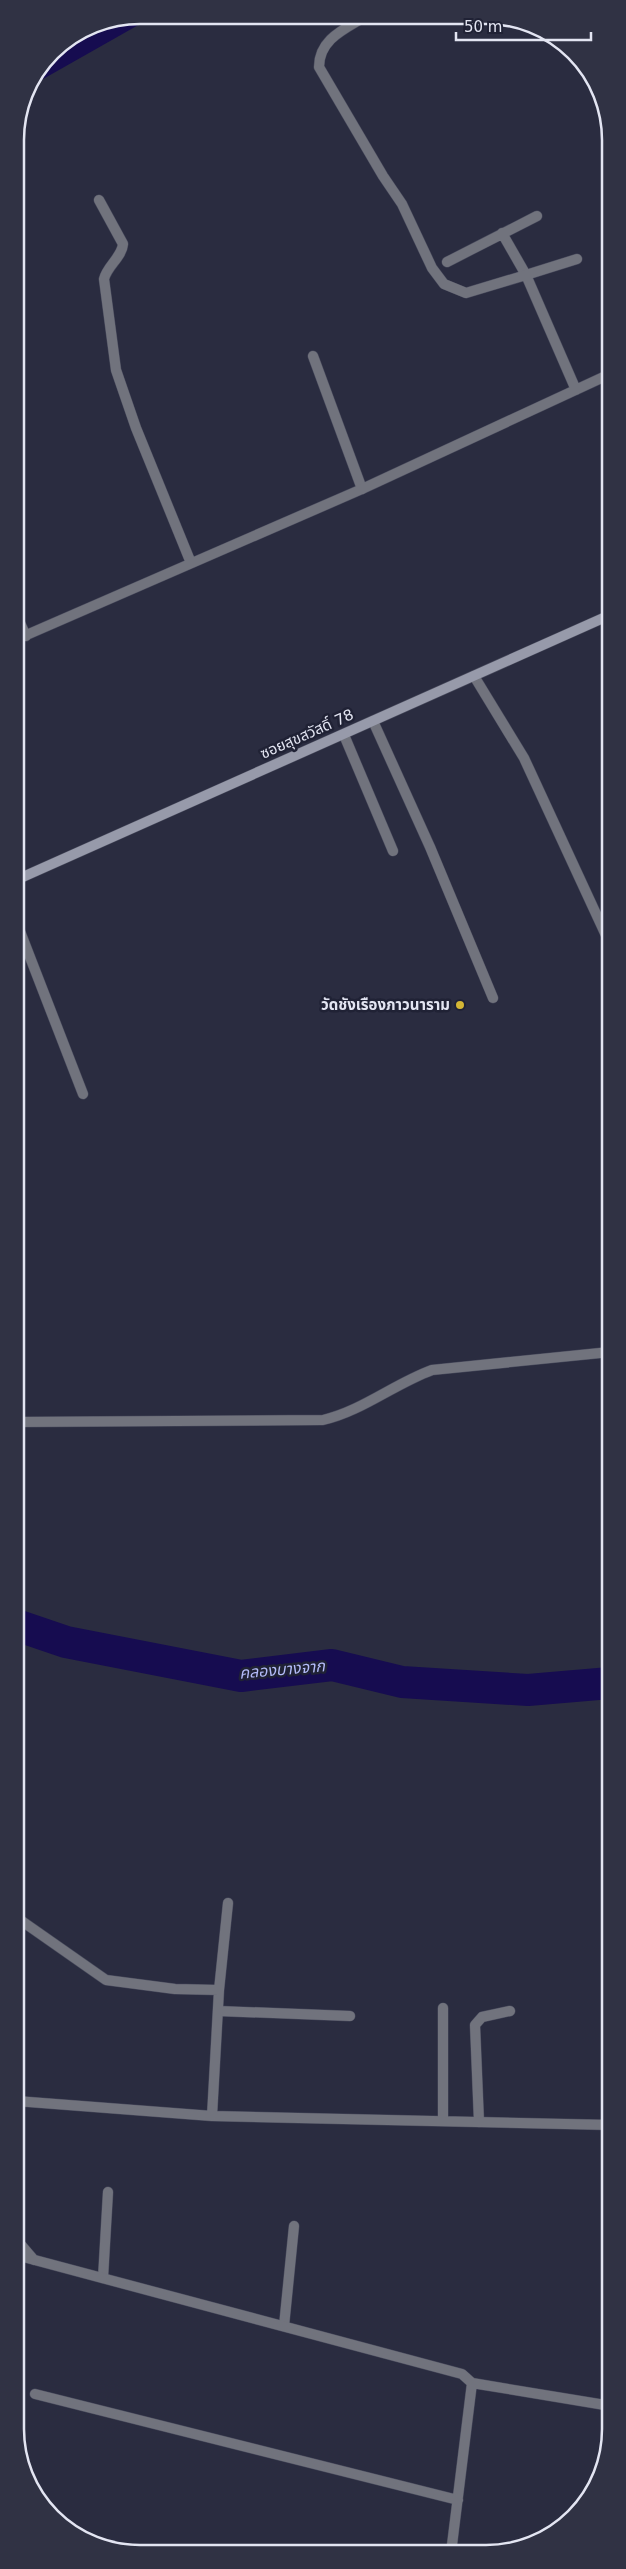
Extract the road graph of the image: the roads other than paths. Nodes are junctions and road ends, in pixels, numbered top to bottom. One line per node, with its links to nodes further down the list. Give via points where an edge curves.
1 (353, 24): 7 (street, via 332,37 322,48 319,67 402,204 432,268 444,284 466,293)
2 (99, 200): 12 (street, via 123,244 104,279 116,370)
3 (537, 216): 4 (street)
4 (502, 233): 6 (street); 7 (street)
5 (577, 259): 7 (street)
6 (447, 262)
7 (526, 275): 10 (street)
8 (313, 356): 11 (street)
9 (602, 378): 10 (street)
10 (576, 390): 11 (street)
11 (362, 489): 12 (street)
12 (191, 563): 15 (street)
13 (602, 620): 16 (street, ซอยสุขสวัสดิ์ 78)
14 (24, 632): 15 (street)
15 (26, 636)
16 (474, 676): 17 (street, ซอยสุขสวัสดิ์ 78); 21 (street, via 524,758)
17 (373, 721): 18 (street, ซอยสุขสวัสดิ์ 78); 23 (street)
18 (344, 734): 19 (street); 20 (street, ซอยสุขสวัสดิ์ 78)
19 (393, 851)
20 (24, 876)
21 (602, 927)
22 (24, 942): 24 (street)
23 (493, 998)
24 (83, 1094)
25 (602, 1353): 26 (street, via 432,1370 345,1415 323,1420)
26 (24, 1422)
27 (228, 1903): 29 (street)
28 (24, 1923): 29 (street, via 106,1980 175,1989)
29 (219, 1990): 32 (street)
30 (442, 2008): 36 (street)
31 (510, 2011): 37 (street, via 482,2017 475,2025)
32 (218, 2012): 33 (street); 35 (street)
33 (350, 2016)
34 (24, 2102): 35 (street)
35 (212, 2116): 36 (street)
36 (443, 2121): 37 (street)
37 (480, 2122): 38 (street)
38 (602, 2125)
39 (108, 2192): 44 (street)
40 (294, 2226): 45 (street)
41 (24, 2248): 43 (street)
42 (24, 2257): 43 (street)
43 (34, 2260): 44 (street)
44 (103, 2278): 45 (street)
45 (284, 2326): 46 (street, via 442,2367 462,2374)
46 (472, 2383): 48 (street); 49 (street)
47 (35, 2394): 49 (street)
48 (602, 2405)
49 (458, 2500): 50 (street)
50 (453, 2545)

